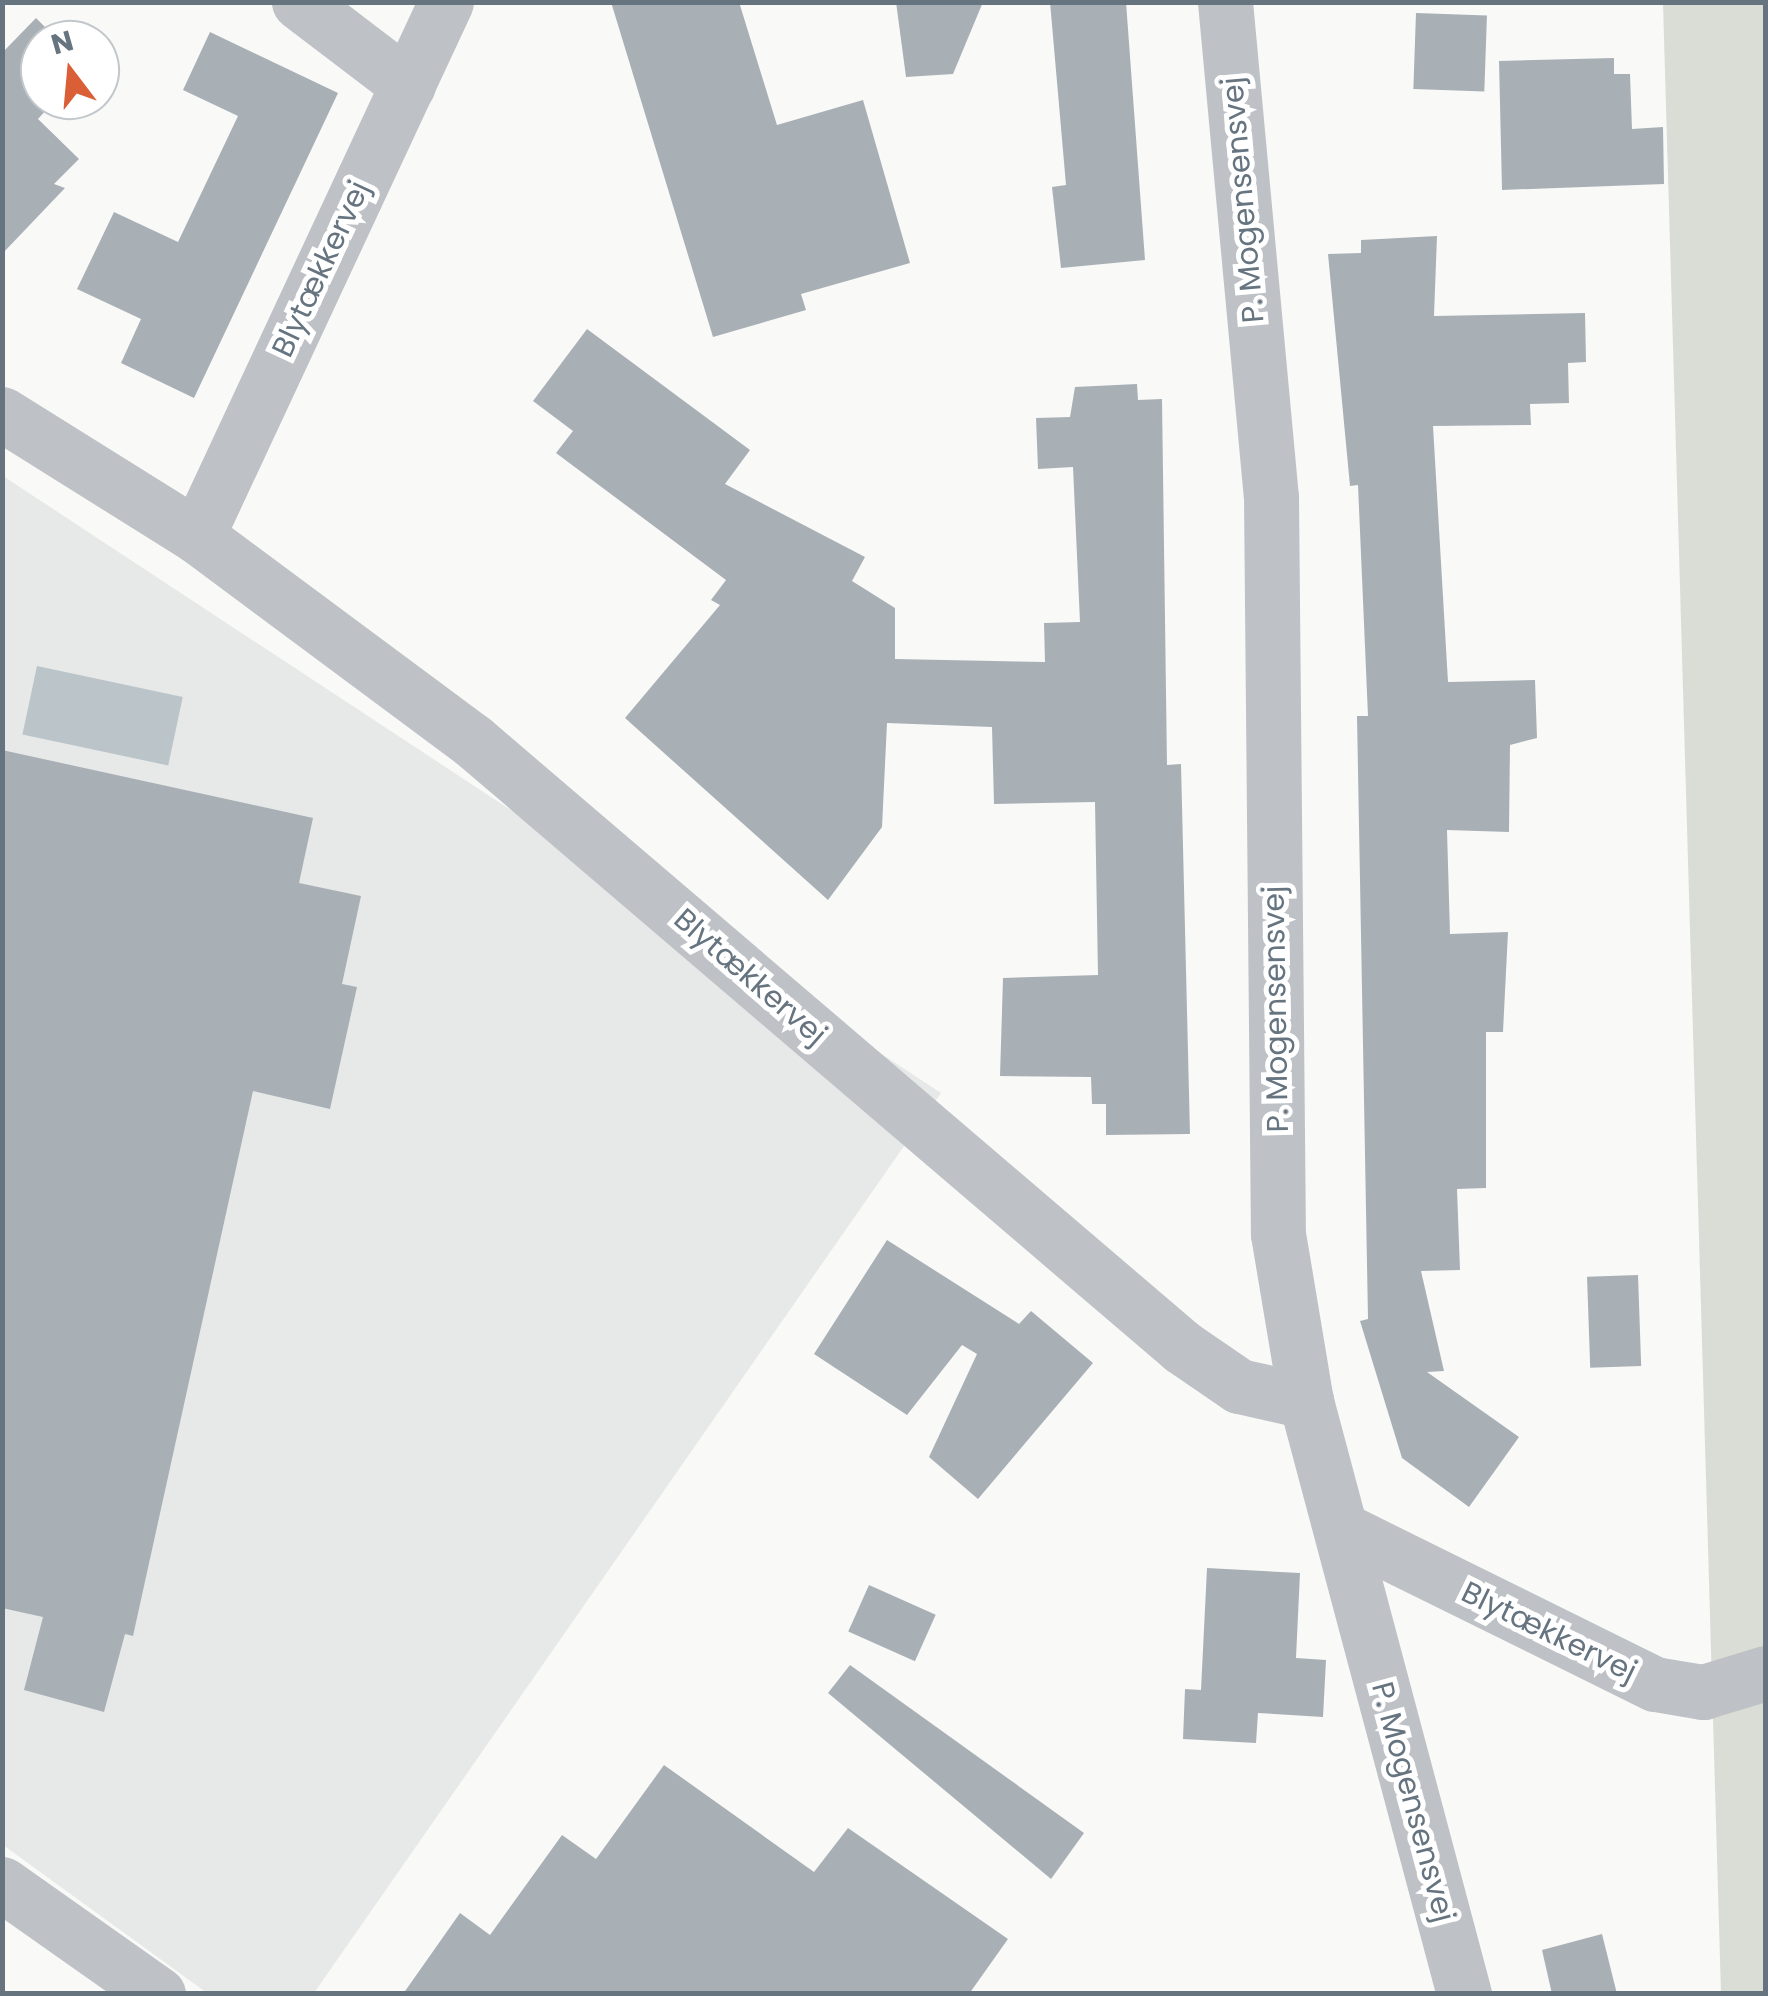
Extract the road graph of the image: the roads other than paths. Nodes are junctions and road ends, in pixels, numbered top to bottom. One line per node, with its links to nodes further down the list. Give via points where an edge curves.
1 (299, 2): 4 (street)
2 (446, 2): 4 (street, Blytækkervej)
3 (1224, 2): 7 (street, P. Mogensensvej, via 1271,497 1278,1234)
4 (408, 84): 6 (street, Blytækkervej)
5 (2, 414): 6 (street, Blytækkervej)
6 (198, 536): 7 (street, Blytækkervej, via 474,741 1182,1347 1239,1386)
7 (1306, 1402): 8 (street, P. Mogensensvej)
8 (1341, 1529): 9 (street, Blytækkervej, via 1655,1684 1703,1692); 12 (street, P. Mogensensvej)
9 (1766, 1673)
10 (2, 1884): 11 (street)
11 (158, 1994)
12 (1464, 1994)

